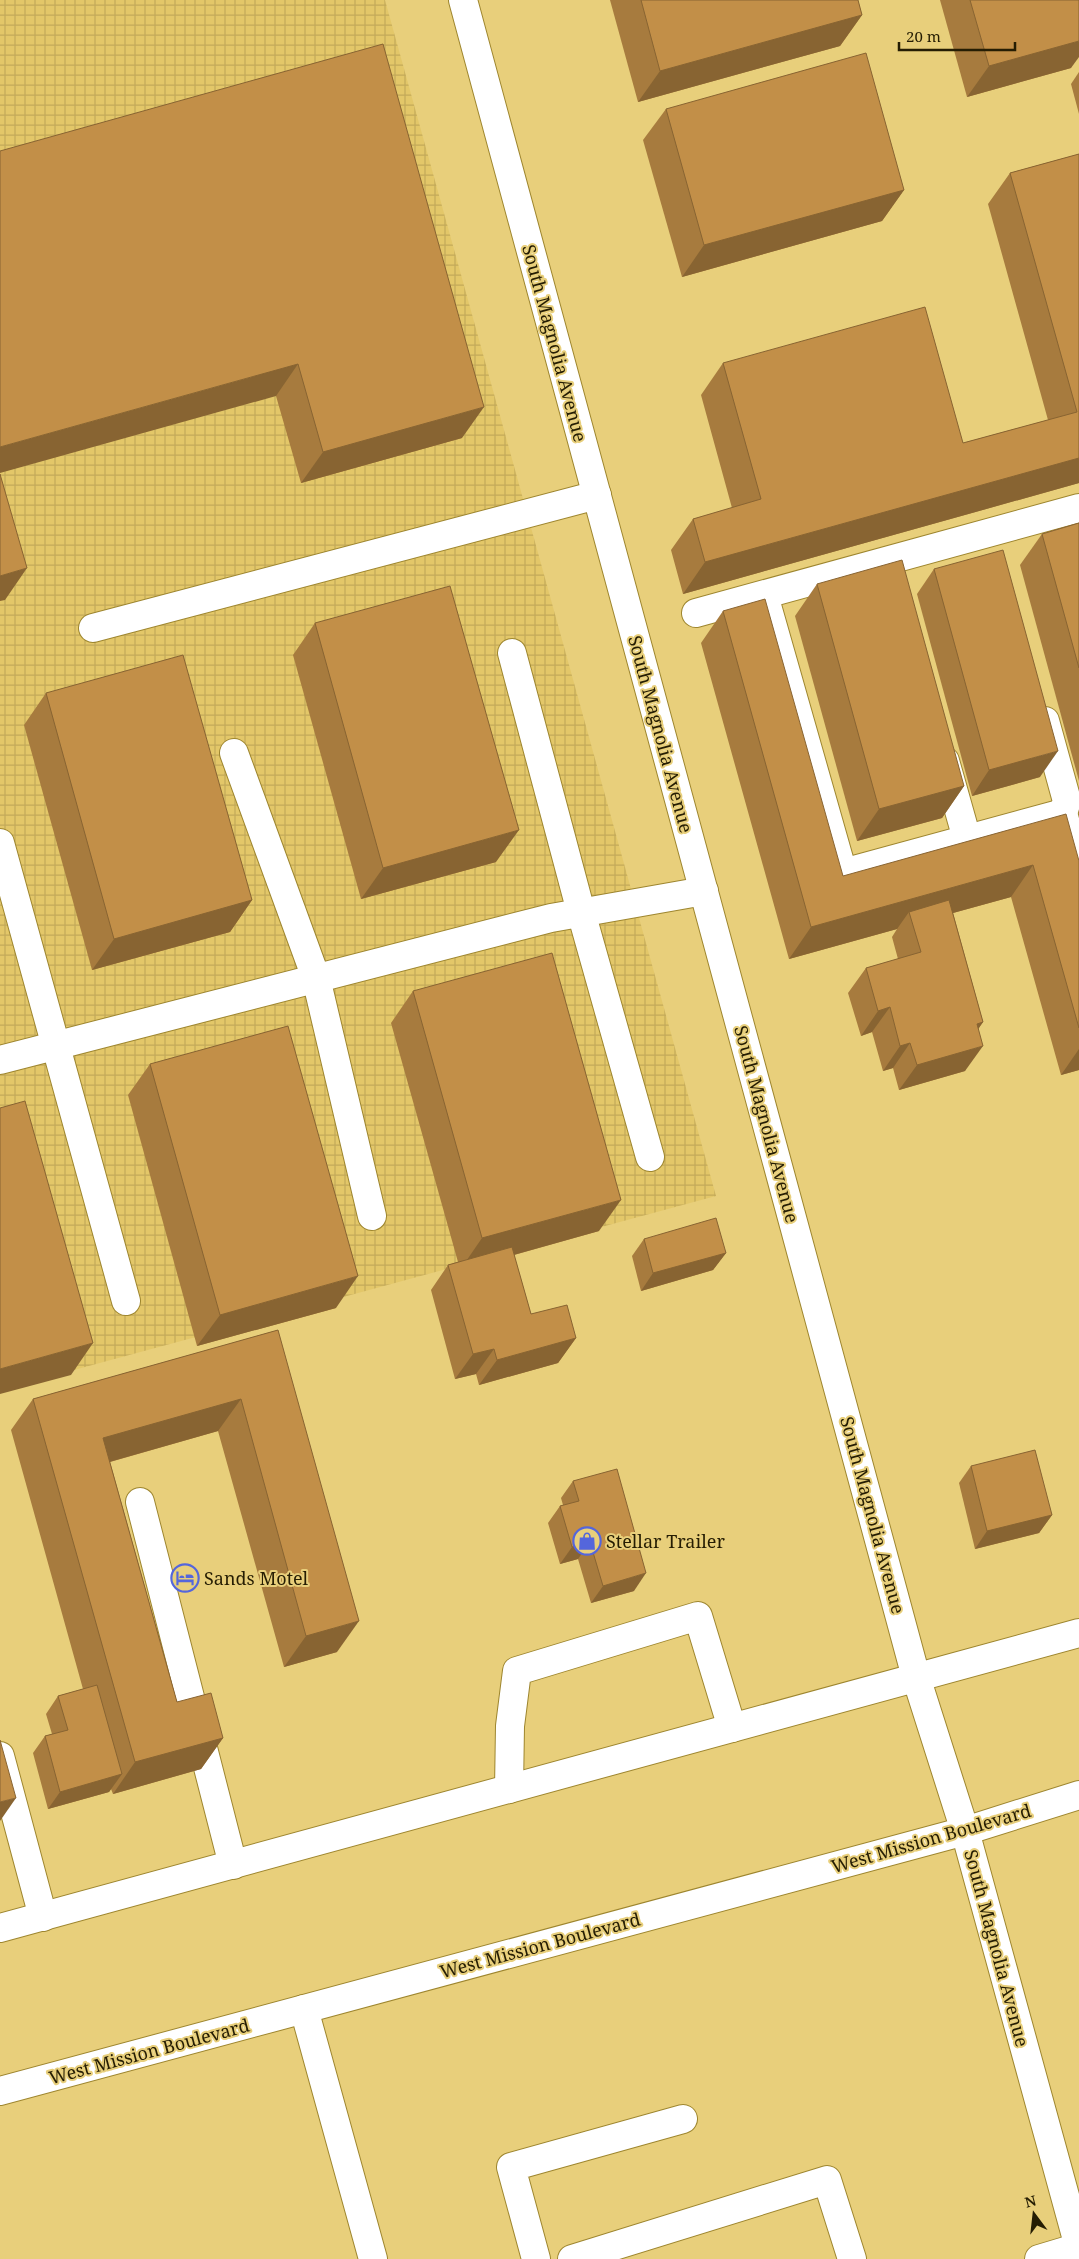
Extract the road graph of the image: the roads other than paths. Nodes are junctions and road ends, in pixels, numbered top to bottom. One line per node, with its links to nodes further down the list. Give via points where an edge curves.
1 (463, 0): 2 (street, South Magnolia Avenue)
2 (597, 495): 10 (street); 19 (street, South Magnolia Avenue)
3 (1079, 508): 4 (street)
4 (991, 532): 5 (street); 6 (street)
5 (888, 560): 7 (street); 8 (street)
6 (999, 561)
7 (896, 588)
8 (764, 595): 9 (street); 16 (street, via 843,873)
9 (696, 613)
10 (93, 628)
11 (512, 654): 20 (street)
12 (1037, 695): 15 (street, via 1067,801)
13 (938, 737): 16 (street)
14 (234, 752): 21 (street)
15 (1063, 813): 16 (street); 18 (street)
16 (968, 839)
17 (0, 843): 22 (street)
18 (1079, 870)
19 (704, 891): 20 (street); 29 (street, South Magnolia Avenue)
20 (581, 912): 21 (street); 24 (street)
21 (316, 978): 22 (street); 25 (street)
22 (54, 1046): 23 (street); 26 (street)
23 (0, 1060)
24 (650, 1157)
25 (372, 1216)
26 (126, 1301)
27 (140, 1502): 35 (street)
28 (1079, 1633): 29 (street)
29 (916, 1677): 30 (street); 34 (street, South Magnolia Avenue)
30 (732, 1728): 32 (street); 32 (street, via 698,1616 517,1671 510,1726)
31 (0, 1756): 36 (street)
32 (509, 1789): 35 (street)
33 (1079, 1795): 34 (street, West Mission Boulevard)
34 (965, 1831): 38 (street, West Mission Boulevard); 41 (street, South Magnolia Avenue)
35 (233, 1865): 36 (street)
36 (43, 1917): 37 (street)
37 (0, 1928)
38 (304, 2009): 39 (street, West Mission Boulevard); 43 (street)
39 (0, 2091)
40 (683, 2119): 44 (street, via 511,2167)
41 (1070, 2177): 42 (street, South Magnolia Avenue)
42 (1079, 2247): 47 (street)
43 (373, 2259)
44 (536, 2259)
45 (572, 2259): 46 (street, via 827,2180)
46 (852, 2259)
47 (1039, 2259)

